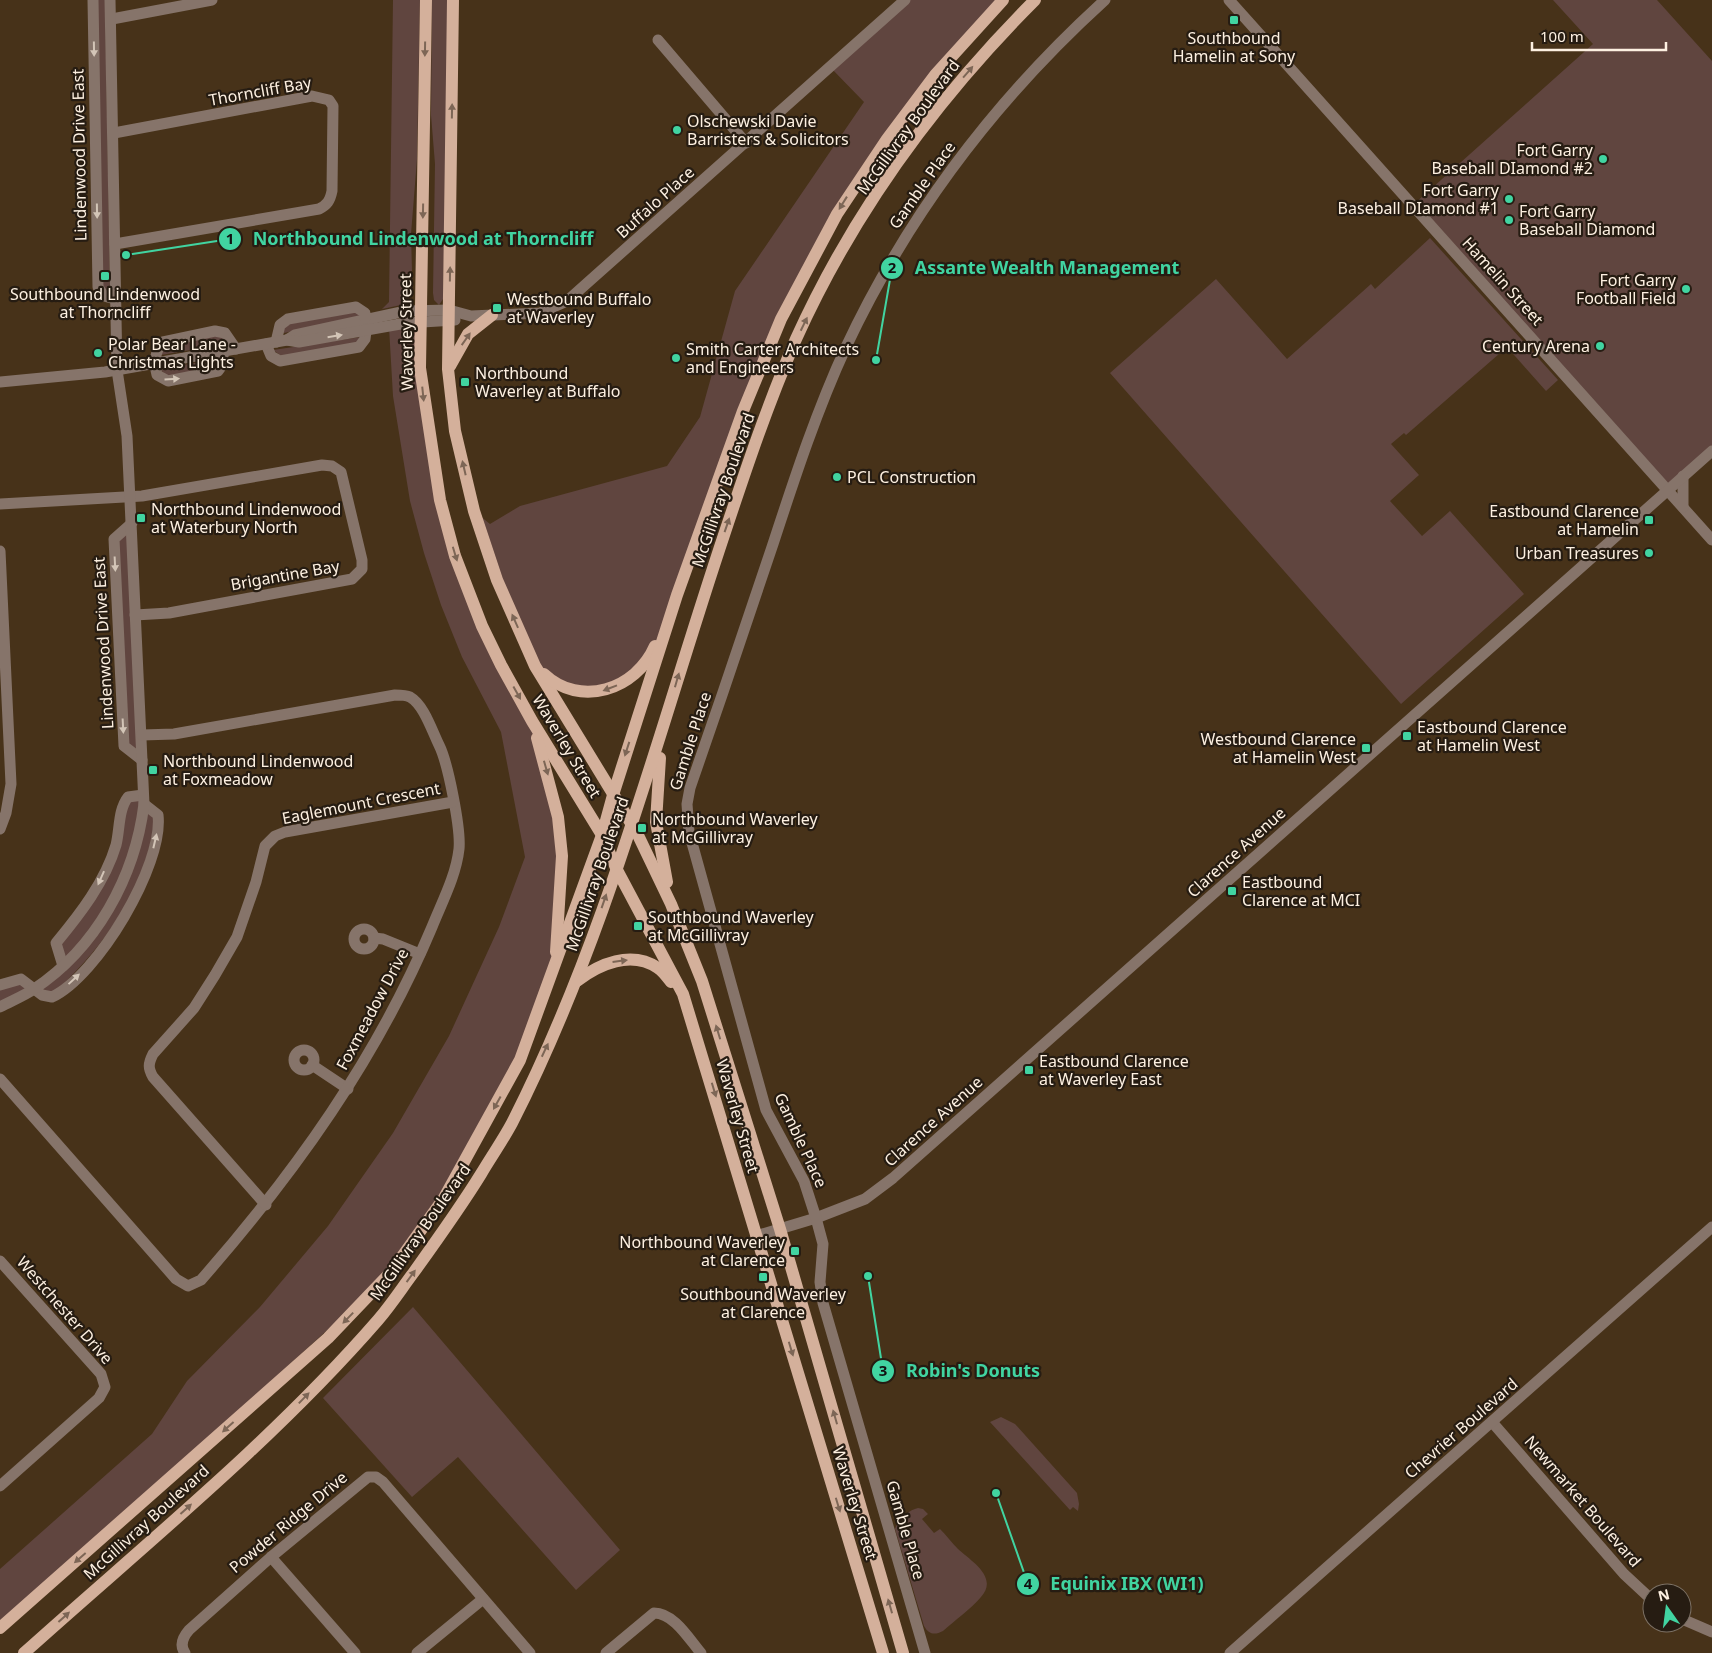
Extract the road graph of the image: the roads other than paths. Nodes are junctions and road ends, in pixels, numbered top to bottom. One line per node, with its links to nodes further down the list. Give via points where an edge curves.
1 (93, 0): 16 (street, Lindenwood Drive East, one-way to 16, via 98,286 104,296)
2 (110, 0): 11 (street, Lindenwood Drive East)
3 (212, 0): 11 (street)
4 (426, 0): 19 (main road, Waverley Street, one-way to 19)
5 (453, 0): 18 (main road, Waverley Street, one-way to 5)
6 (905, 0): 14 (street, Buffalo Place)
7 (1002, 0): 38 (main road, McGillivray Boulevard, one-way to 38, via 912,104 852,190 820,243 763,358)
8 (1035, 0): 43 (main road, McGillivray Boulevard, one-way to 8, via 687,646 758,435 819,293 867,209 909,147 968,71)
9 (1105, 0): 67 (street, Gamble Place, via 1032,72 970,145 908,234 861,316 807,440 690,788 687,804 689,832 766,1110 804,1181)
10 (1229, 0): 31 (street, Hamelin Street)
11 (112, 19): 13 (street, Lindenwood Drive East)
12 (658, 40): 14 (street)
13 (114, 133): 15 (street, Lindenwood Drive East); 15 (street, Thorncliff Bay, via 312,96 329,100 333,106 332,192 325,206)
14 (746, 142): 17 (street, Buffalo Place, via 567,301 540,313)
15 (114, 244): 16 (street, Lindenwood Drive East)
16 (115, 299): 27 (street, Lindenwood Drive East)
17 (492, 315): 18 (street, Buffalo Place); 26 (main road, one-way to 17, via 468,334)
18 (449, 316): 19 (street, Buffalo Place); 26 (main road, Waverley Street)
19 (421, 317): 20 (street); 21 (street); 42 (main road, Waverley Street, one-way to 42, via 420,368 424,404 440,500 455,556 482,626)
20 (365, 318): 22 (street); 22 (street, via 356,307 288,319 280,325)
21 (366, 331): 22 (street, one-way to 21, via 299,342); 22 (street, via 359,347 280,361 271,356)
22 (276, 342): 23 (street)
23 (236, 349): 24 (street); 25 (street, via 225,333 215,332 162,342)
24 (223, 352): 25 (street); 25 (street, one-way to 24, via 157,375 168,381 218,371 223,364)
25 (154, 363): 27 (street)
26 (448, 369): 41 (main road, Waverley Street, one-way to 26, via 497,580 474,511 455,430)
27 (117, 370): 28 (street); 32 (street, Lindenwood Drive East, via 127,436)
28 (0, 382)
29 (1712, 451): 30 (street, Clarence Avenue)
30 (1683, 476): 31 (street, Clarence Avenue); 34 (street)
31 (1668, 490): 34 (street, Hamelin Street); 67 (street, Clarence Avenue, via 894,1178 865,1199)
32 (130, 496): 33 (street); 35 (street, Lindenwood Drive East); 39 (street, Brigantine Bay, via 332,466 341,472 362,568 352,579 341,582 169,613)
33 (0, 504)
34 (1683, 507): 36 (street, Hamelin Street)
35 (132, 523): 39 (street, Lindenwood Drive East); 45 (street, Lindenwood Drive East, one-way to 45, via 114,539 124,746)
36 (1712, 540)
37 (0, 551): 40 (street)
38 (677, 596): 41 (main road, one-way to 41, via 652,653 629,678 614,688 586,693 571,691 552,682); 46 (main road, McGillivray Boulevard, one-way to 46)
39 (135, 615): 44 (street, Lindenwood Drive East)
40 (2, 630): 50 (street, via 11,784)
41 (535, 666): 46 (main road, Waverley Street)
42 (532, 721): 51 (main road, Waverley Street); 57 (main road, one-way to 57, via 558,817 562,856)
43 (664, 727): 49 (main road, McGillivray Boulevard); 53 (main road, via 656,792 656,822)
44 (142, 735): 45 (street, Lindenwood Drive East); 48 (street, Foxmeadow Drive, via 174,734 395,694 409,697 418,705 444,753)
45 (142, 760): 47 (street, Lindenwood Drive East)
46 (613, 794): 49 (main road, Waverley Street); 51 (main road, McGillivray Boulevard)
47 (143, 799): 56 (street, Lindenwood Drive East, via 141,831 115,898 96,928); 56 (street, one-way to 56, via 128,797 123,804 115,846 94,894 56,943); 60 (street, one-way to 47, via 52,997 58,994 107,944 122,921 146,872 159,823 158,816)
48 (453, 802): 55 (street, Foxmeadow Drive, via 458,833 456,862); 66 (street, Eaglemount Crescent, via 285,832 268,841 237,937 194,1008 148,1063 153,1077)
49 (632, 825): 52 (main road, McGillivray Boulevard); 53 (main road, Waverley Street)
50 (0, 829)
51 (602, 835): 52 (main road, Waverley Street); 57 (main road, McGillivray Boulevard)
52 (616, 868): 58 (main road, McGillivray Boulevard, one-way to 52); 61 (main road, Waverley Street)
53 (671, 904): 69 (main road, Waverley Street, one-way to 53, via 702,981)
54 (374, 938): 55 (street)
55 (420, 954): 65 (street, Foxmeadow Drive)
56 (63, 966): 60 (street, Lindenwood Drive East)
57 (554, 971): 78 (main road, McGillivray Boulevard, one-way to 78, via 520,1060 444,1198 391,1272 328,1338)
58 (577, 980): 61 (main road, one-way to 61, via 615,961 636,959 658,967); 80 (main road, McGillivray Boulevard, one-way to 58, via 263,1440 380,1318 459,1209 510,1126)
59 (0, 985): 60 (street, via 21,978)
60 (34, 990): 62 (street, Lindenwood Drive East)
61 (683, 994): 70 (main road, Waverley Street, one-way to 70)
62 (0, 1007)
63 (312, 1065): 65 (street)
64 (0, 1079): 66 (street, Foxmeadow Drive, via 182,1284 188,1286 201,1280)
65 (348, 1089): 66 (street, Foxmeadow Drive)
66 (266, 1205)
67 (816, 1218): 69 (street, Clarence Avenue); 89 (street, Gamble Place, via 823,1244 822,1303)
68 (1712, 1227): 72 (street, Chevrier Boulevard)
69 (780, 1229): 70 (street, Clarence Avenue); 88 (main road, Waverley Street, one-way to 69)
70 (756, 1236): 87 (main road, Waverley Street, one-way to 87)
71 (0, 1261): 73 (street, Westchester Drive, via 101,1374 105,1387 99,1398)
72 (1492, 1422): 75 (street, Newmarket Boulevard); 90 (street, Chevrier Boulevard)
73 (0, 1486)
74 (271, 1557): 76 (street, Powder Ridge Drive, via 362,1481 368,1477 376,1478 383,1482); 81 (street, Powder Ridge Drive, via 189,1630 182,1639); 82 (street)
75 (1642, 1591)
76 (483, 1599): 83 (street); 84 (street)
77 (1692, 1623): 79 (street)
78 (0, 1628)
79 (1712, 1632)
80 (26, 1652)
81 (185, 1653)
82 (356, 1653)
83 (417, 1653)
84 (530, 1653)
85 (606, 1653): 86 (street, via 654,1613 663,1613)
86 (701, 1653)
87 (883, 1653)
88 (903, 1653)
89 (925, 1653)
90 (1230, 1653)

